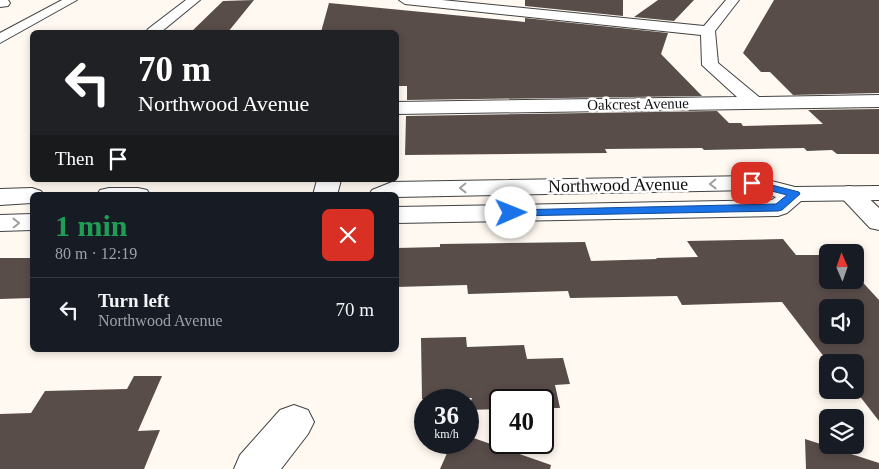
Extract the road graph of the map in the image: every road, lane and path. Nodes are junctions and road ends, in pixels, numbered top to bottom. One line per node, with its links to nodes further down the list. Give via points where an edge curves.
1 (71, 0): 9 (street)
2 (194, 0): 7 (street)
3 (405, 0): 6 (street)
4 (537, 0): 6 (street)
5 (733, 0): 8 (street)
6 (528, 12): 8 (street)
7 (156, 30)
8 (708, 31): 11 (street, via 710,65)
9 (0, 39)
10 (879, 101): 11 (street, Oakcrest Avenue)
11 (753, 102): 12 (street, Oakcrest Avenue)
12 (399, 108)
13 (386, 192): 16 (street, Northwood Avenue, one-way to 13, via 752,183 392,189)
14 (848, 193): 15 (street, Northwood Avenue); 16 (street, Northwood Avenue); 21 (street)
15 (879, 193)
16 (795, 194): 19 (street, Northwood Avenue, via 778,208)
17 (30, 196): 18 (street)
18 (0, 197)
19 (399, 215)
20 (30, 222): 22 (street, one-way to 20)
21 (879, 222)
22 (0, 223)
23 (294, 422): 24 (street)
24 (255, 469)

